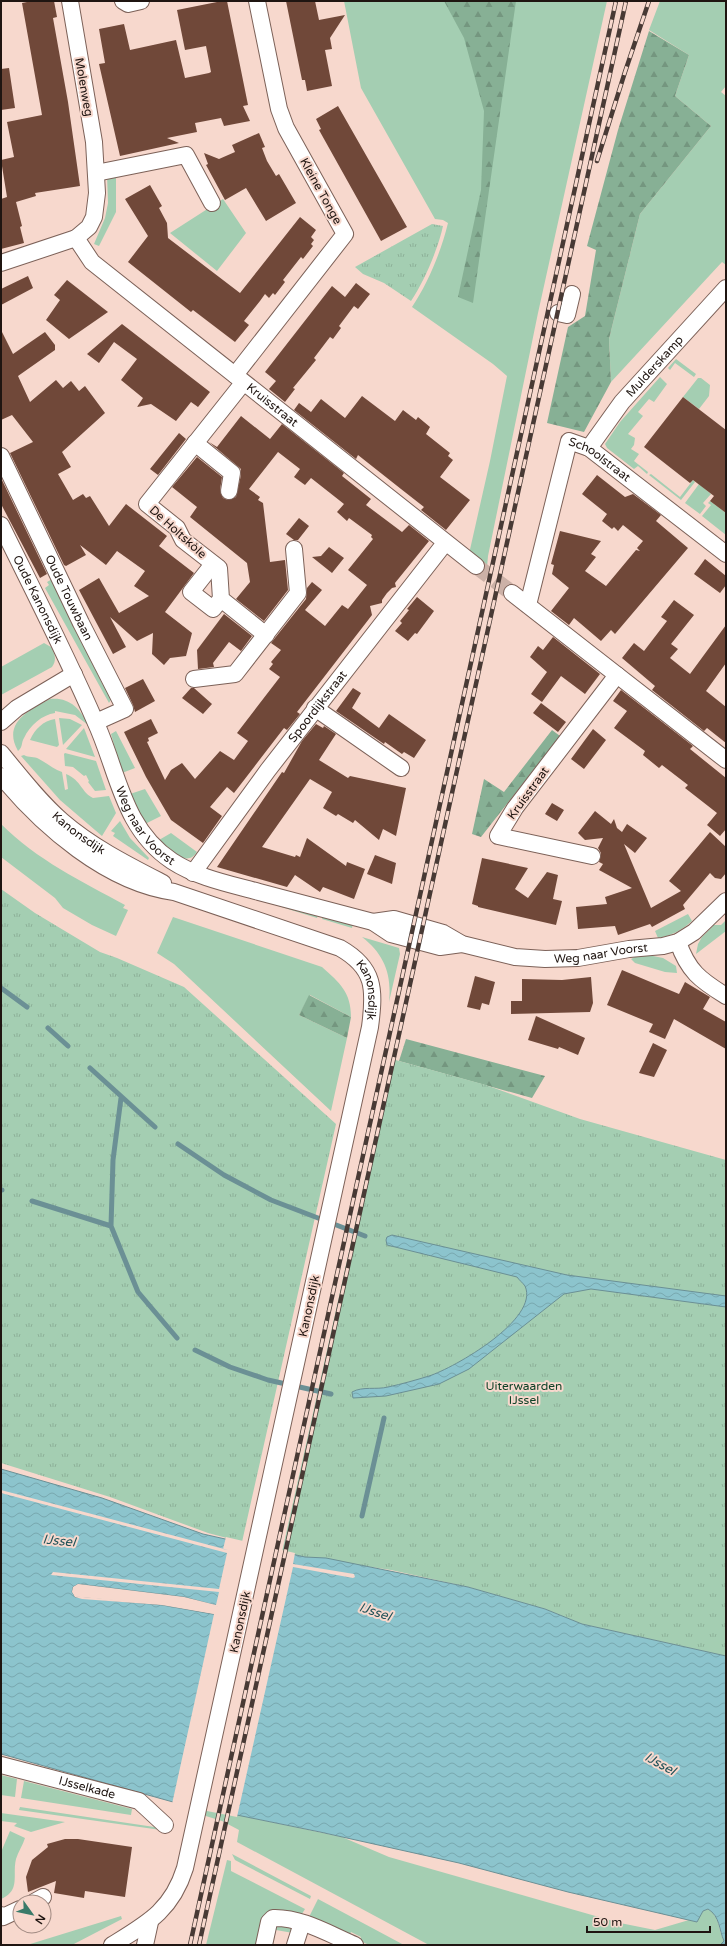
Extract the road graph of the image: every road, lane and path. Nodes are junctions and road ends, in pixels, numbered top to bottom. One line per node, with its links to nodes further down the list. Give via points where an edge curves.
1 (72, 1): 5 (street, Molenweg, via 94,142)
2 (123, 1): 3 (street, via 128,4)
3 (141, 1)
4 (257, 1): 12 (street, Kleine Tonge, via 279,109 345,234)
5 (96, 173): 6 (street, via 186,155); 7 (street, Molenweg, via 97,204 94,217 89,227)
6 (212, 202)
7 (76, 238): 8 (street, Molenweg); 12 (street, Kruisstraat, via 92,262)
8 (1, 263)
9 (726, 288): 14 (street, Mulderskamp, via 622,402)
10 (572, 294): 11 (street, via 567,315)
11 (558, 314)
12 (239, 379): 13 (street, De Holtskòle); 18 (street, Kruisstraat)
13 (195, 443): 16 (street, via 232,473); 21 (street, De Holtskòle, via 147,504 177,528 183,540)
14 (589, 448): 20 (street, Schoolstraat); 25 (street, Schoolstraat, via 569,441)
15 (1, 456): 32 (street, Oude Touwbaan, via 80,622 125,709)
16 (229, 491)
17 (1, 525): 27 (street, Oude Kanonsdijk)
18 (445, 543): 22 (street, Kruisstraat); 30 (street, Spoordijkstraat)
19 (294, 548): 26 (street, via 298,593)
20 (726, 554)
21 (213, 564): 24 (street, De Holtskòle, via 219,568); 24 (street, De Holtskòle, via 191,592 213,609)
22 (476, 566)
23 (512, 594): 25 (street)
24 (223, 601): 26 (street)
25 (528, 605): 28 (street)
26 (266, 634): 29 (street, via 235,674)
27 (74, 674): 31 (street, via 17,708); 32 (street, Weg naar Voorst)
28 (617, 675): 34 (street); 37 (street, Kruisstraat, via 515,808 498,836)
29 (194, 679)
30 (315, 708): 35 (street); 38 (street, Spoordijkstraat)
31 (1, 722)
32 (96, 722): 38 (street, Weg naar Voorst, via 117,785 135,823 147,839 166,856)
33 (1, 753): 39 (street, Kanonsdijk, via 62,821 93,845 163,883)
34 (726, 760)
35 (401, 768)
36 (1, 776): 39 (street, Kanonsdijk, via 33,813 87,855 130,880 148,887)
37 (592, 856)
38 (193, 873): 41 (street, Weg naar Voorst, via 373,922 391,934 440,947 462,944 515,957 561,959 596,956)
39 (174, 892): 47 (street, Kanonsdijk, via 326,943 350,954 359,961 370,979 373,995 370,1027 190,1847 181,1882 164,1908)
40 (726, 901): 41 (street, Weg naar Voorst, via 694,932)
41 (678, 942): 42 (street, via 684,959 698,978)
42 (726, 996)
43 (1, 1765): 44 (street, IJsselkade, via 139,1801)
44 (165, 1825)
45 (12, 1913): 46 (street, via 3,1917)
46 (1, 1915)
47 (150, 1922): 49 (street, Kanonsdijk); 50 (street)
48 (302, 1923): 51 (street, via 273,1918 269,1922); 52 (street); 53 (street)
49 (112, 1945)
50 (144, 1945)
51 (264, 1945)
52 (294, 1945)
53 (355, 1945)

